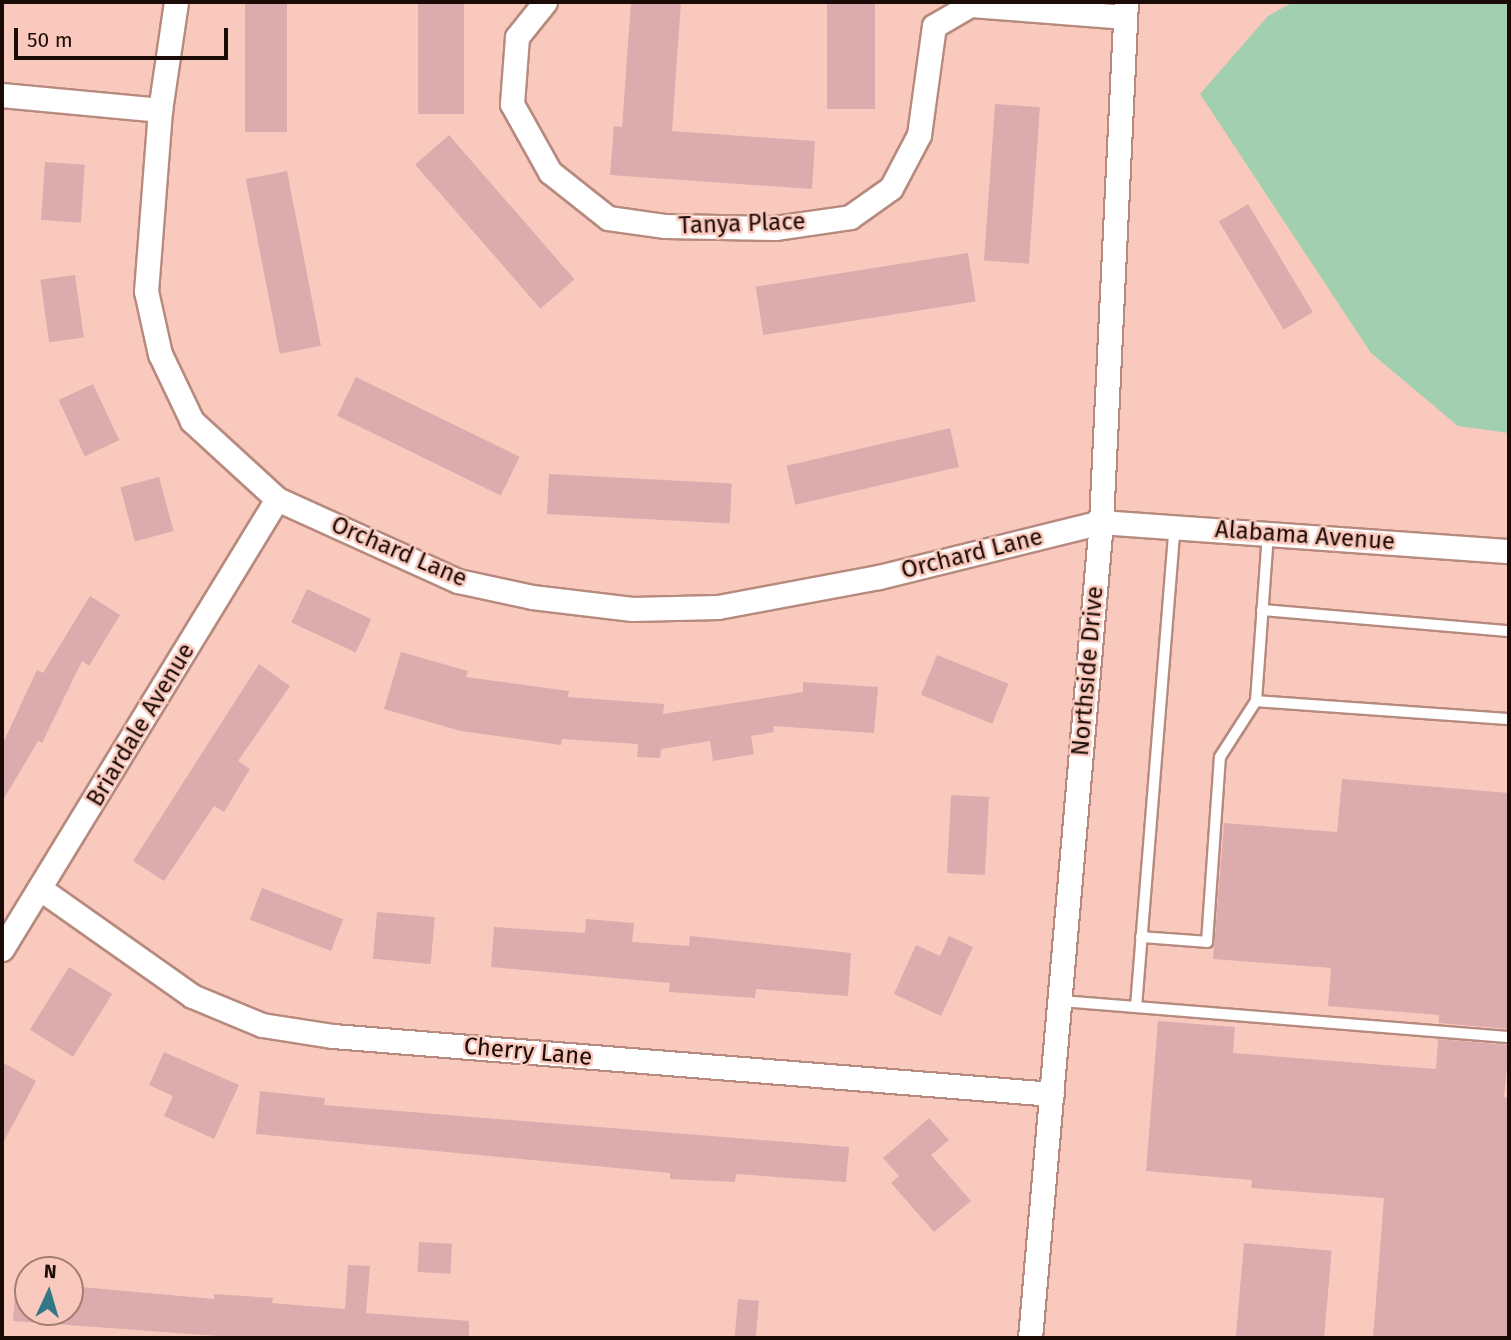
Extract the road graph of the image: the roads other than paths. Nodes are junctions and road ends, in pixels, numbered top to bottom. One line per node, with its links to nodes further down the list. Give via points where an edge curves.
1 (176, 2): 5 (street, Orchard Lane)
2 (545, 2): 3 (street, Tanya Place, via 517,37 512,104 550,172 608,218 664,226 775,228 850,217 891,188 919,135 934,26 970,5)
3 (1126, 10): 7 (street, Northside Drive)
4 (2, 95): 5 (street)
5 (160, 110): 6 (street, Orchard Lane, via 146,291 160,354 192,421)
6 (276, 499): 7 (street, Orchard Lane, via 458,580 532,597 632,609 718,607 839,585); 15 (street, Briardale Avenue)
7 (1101, 522): 8 (street, Alabama Avenue); 18 (street, Northside Drive)
8 (1175, 527): 9 (street, Alabama Avenue); 16 (lane)
9 (1268, 534): 10 (street, Alabama Avenue); 11 (lane)
10 (1509, 551)
11 (1262, 610): 12 (lane); 13 (lane)
12 (1509, 631)
13 (1256, 701): 14 (lane); 16 (lane, via 1220,757 1207,942)
14 (1509, 719)
15 (42, 890): 17 (street, Briardale Avenue); 21 (street, Cherry Lane, via 191,996 262,1025 333,1036)
16 (1141, 937): 19 (lane)
17 (2, 949)
18 (1060, 1001): 19 (lane); 21 (street, Northside Drive)
19 (1136, 1007): 20 (lane)
20 (1509, 1037)
21 (1052, 1094): 22 (street, Northside Drive)
22 (1030, 1338)

